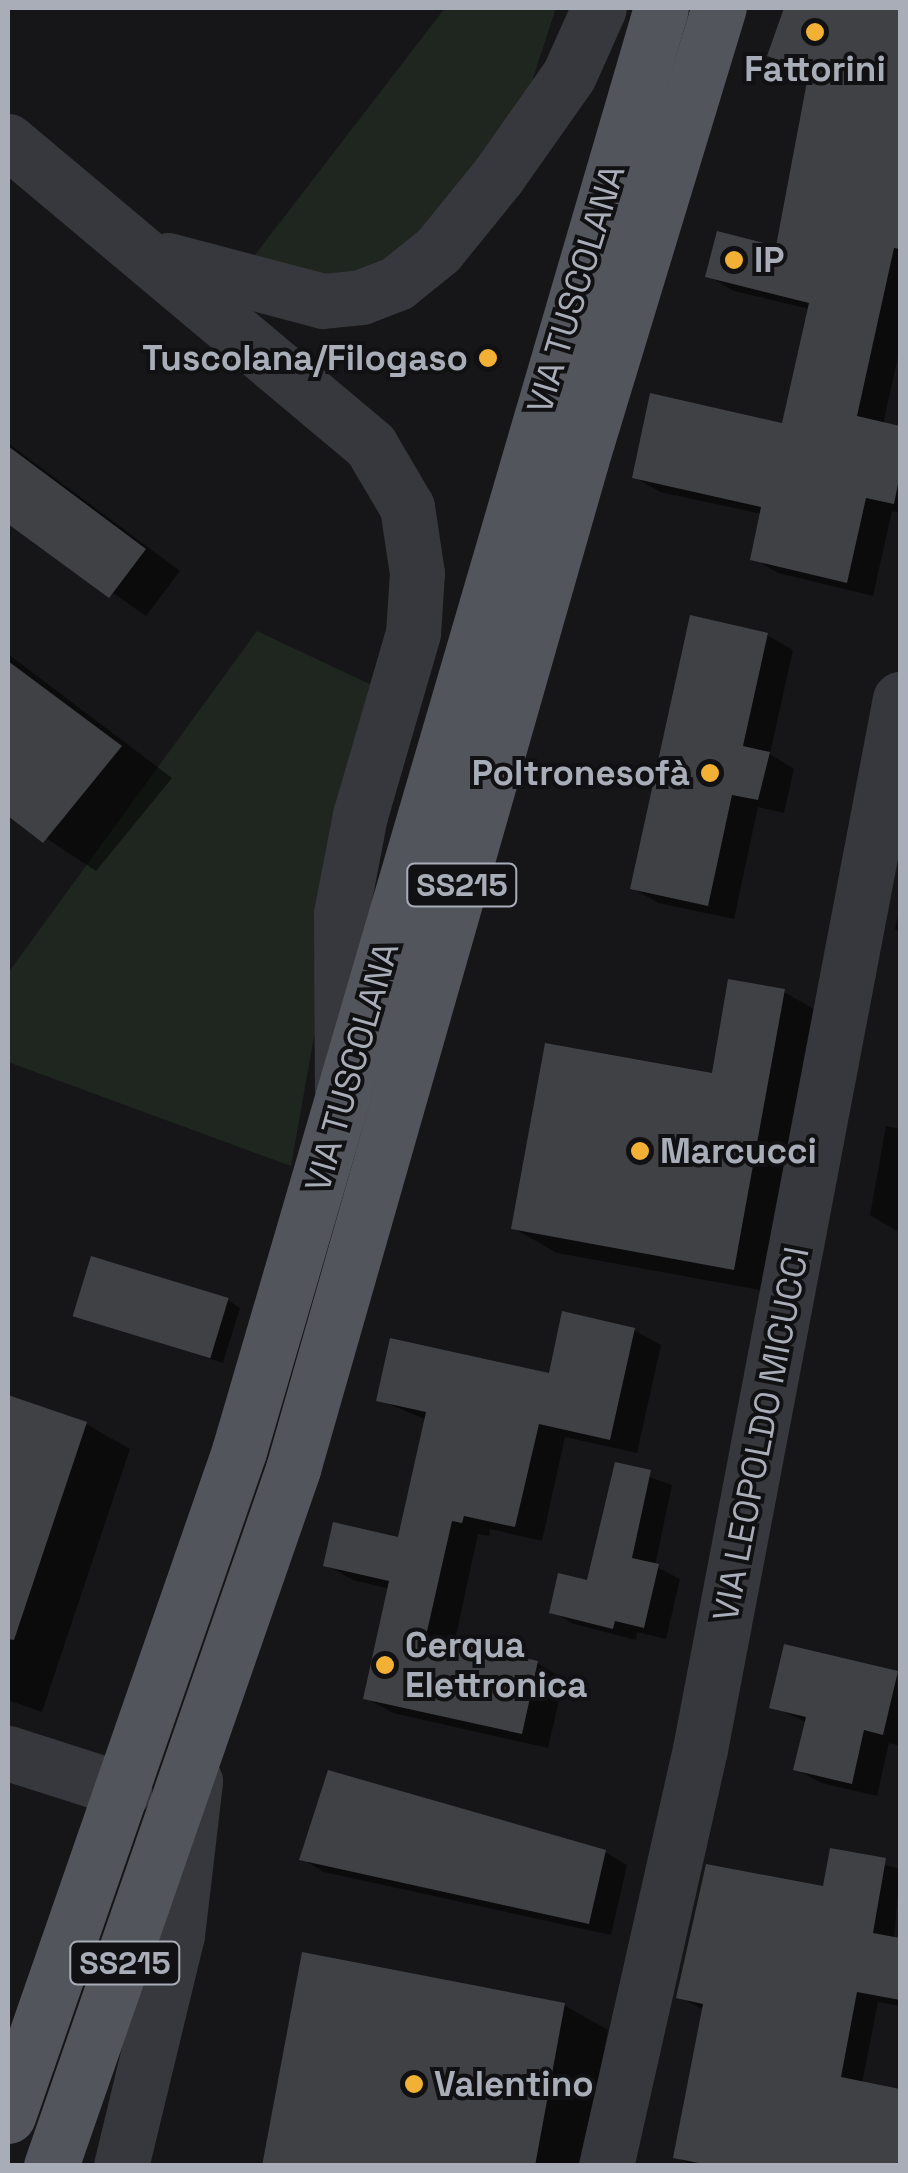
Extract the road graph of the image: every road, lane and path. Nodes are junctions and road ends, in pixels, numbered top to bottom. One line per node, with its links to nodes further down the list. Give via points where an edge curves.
1 (599, 8): 5 (street, via 569,75 498,176 438,250 397,283 362,298 301,299)
2 (660, 8): 7 (main road, VIA TUSCOLANA / SS215)
3 (719, 8): 9 (main road, VIA TUSCOLANA / SS215, via 581,461 383,1170)
4 (8, 141): 5 (street)
5 (146, 252): 7 (street, via 371,446 401,491 411,522 413,633 360,814 341,914)
6 (900, 699): 14 (street, VIA LEOPOLDO MICUCCI, via 700,1749)
7 (343, 1097): 10 (main road, VIA TUSCOLANA / SS215, via 239,1451)
8 (8, 1753): 10 (street)
9 (197, 1760): 12 (main road, VIA TUSCOLANA / SS215); 13 (street, VIA TUSCOLANA, via 177,1935)
10 (124, 1790): 11 (main road, VIA TUSCOLANA / SS215)
11 (8, 2116)
12 (51, 2166)
13 (121, 2166)
14 (606, 2166)

